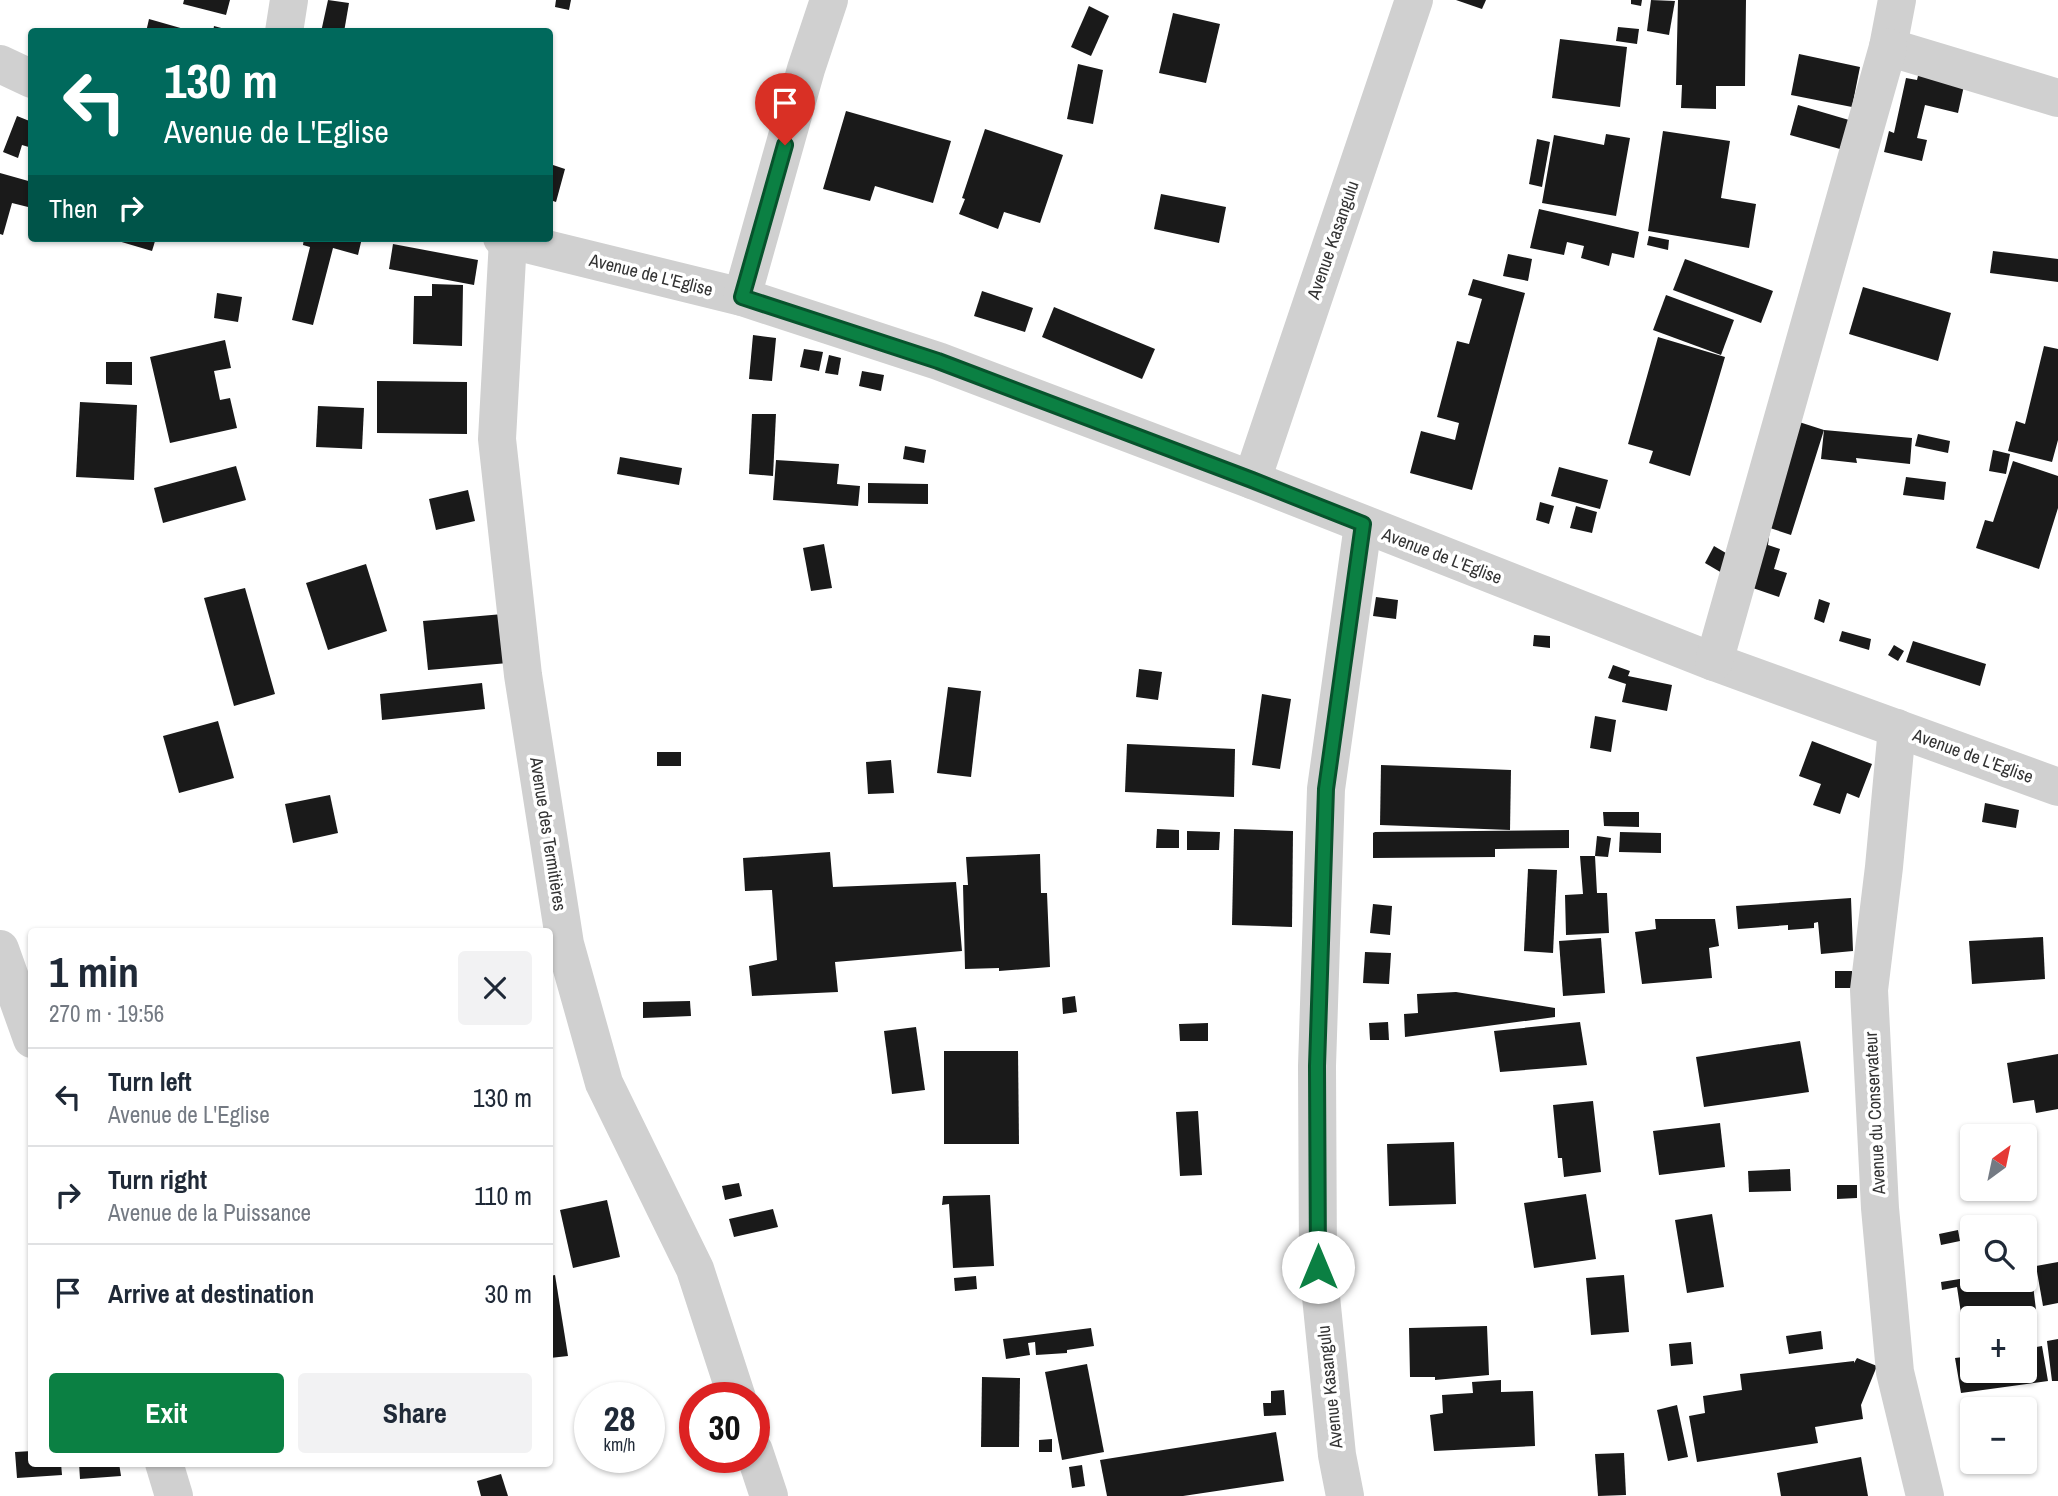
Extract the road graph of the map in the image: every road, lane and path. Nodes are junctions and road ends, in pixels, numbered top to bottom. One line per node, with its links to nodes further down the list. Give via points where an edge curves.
1 (289, 0): 5 (street)
2 (829, 0): 10 (street)
3 (1414, 0): 11 (street, Avenue Kasangulu)
4 (1897, 0): 6 (street)
5 (285, 28)
6 (1888, 47): 7 (street); 13 (street)
7 (2058, 97)
8 (505, 242): 18 (street, Avenue des Termitières, via 497,439 523,674 565,943 604,1083 695,1269)
9 (517, 242): 10 (street, Avenue de L'Eglise)
10 (742, 297): 11 (street, Avenue de L'Eglise, via 938,361)
11 (1252, 480): 12 (street, Avenue de L'Eglise)
12 (1363, 524): 13 (street, Avenue de L'Eglise); 23 (street, Avenue Kasangulu, via 1326,789 1317,1066 1318,1267)
13 (1714, 662): 14 (street, Avenue de L'Eglise)
14 (1897, 728): 15 (street, Avenue de L'Eglise); 24 (street, Avenue du Conservateur, via 1870,990 1880,1208 1895,1373)
15 (2058, 787)
16 (0, 949): 17 (street)
17 (28, 1028)
18 (732, 1382)
19 (165, 1467): 21 (street)
20 (761, 1473): 22 (street)
21 (174, 1496)
22 (769, 1496)
23 (1345, 1496)
24 (1925, 1496)

